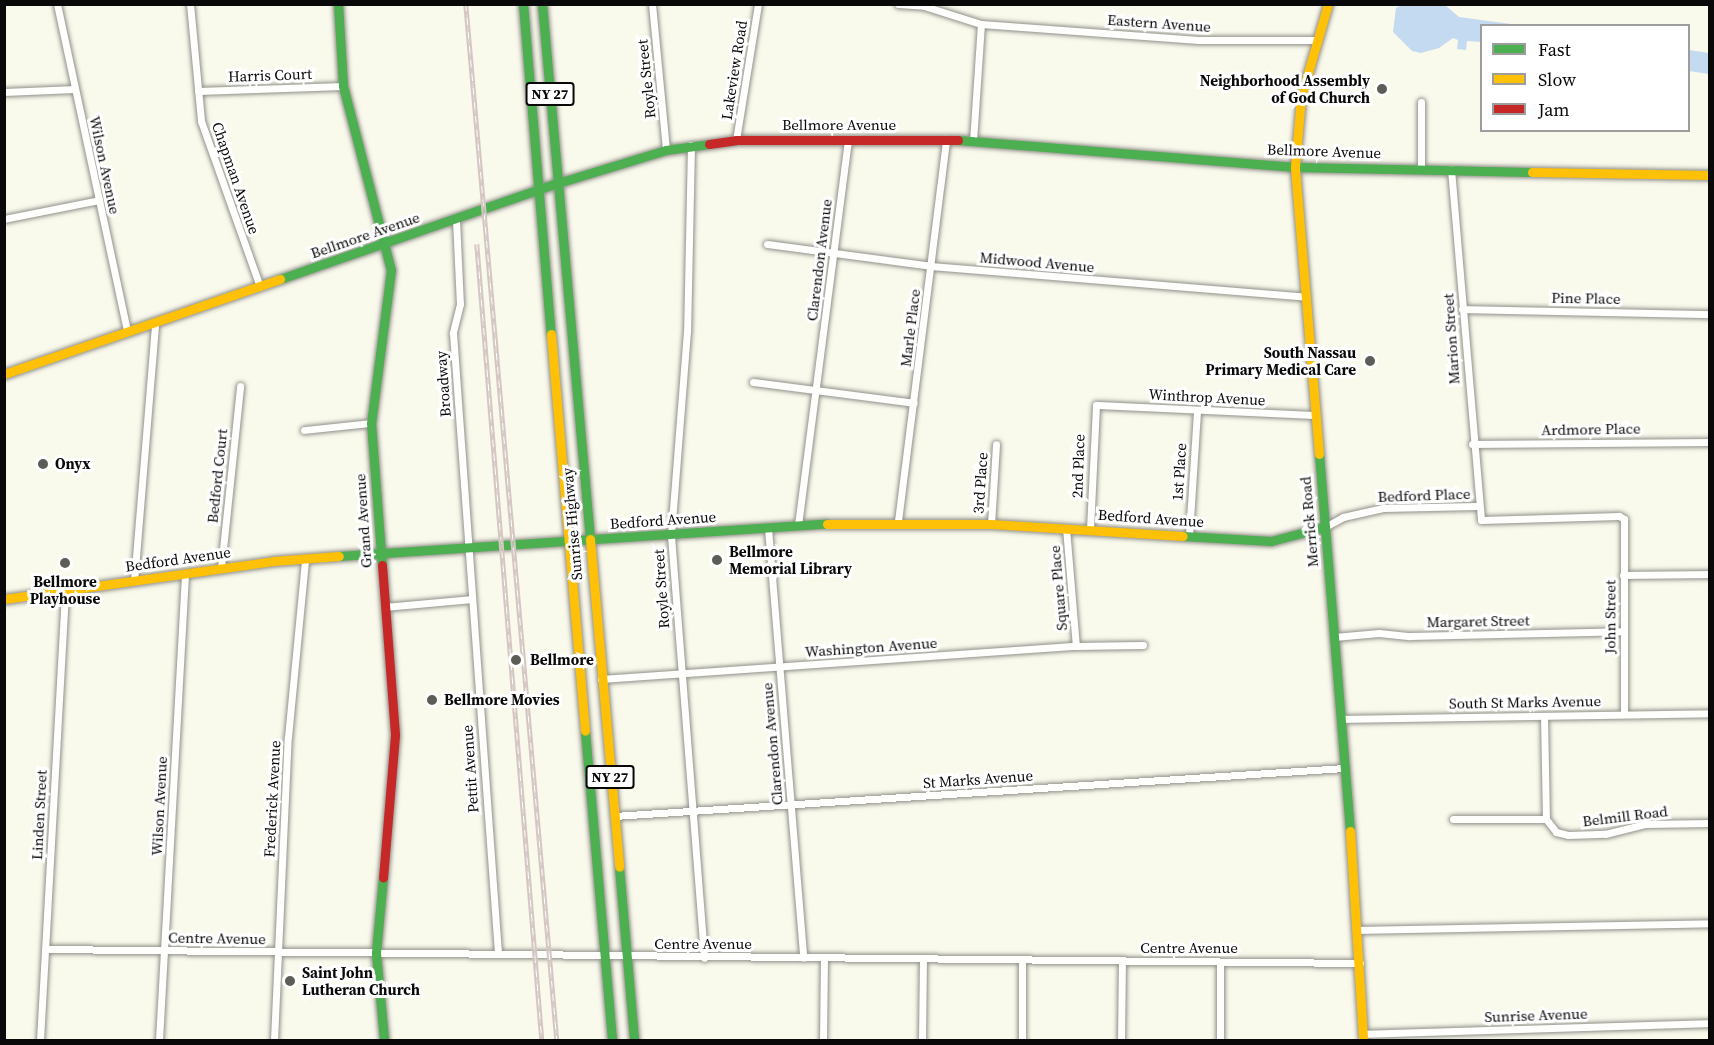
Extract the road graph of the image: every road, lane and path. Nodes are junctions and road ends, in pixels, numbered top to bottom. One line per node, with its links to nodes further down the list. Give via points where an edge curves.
1 (57, 4): 13 (street, Wilson Avenue)
2 (190, 4): 15 (street, Chapman Avenue)
3 (338, 4): 12 (main road, Grand Avenue)
4 (523, 4): 28 (main road, Sunrise Highway / NY 27)
5 (542, 4): 27 (main road, Sunrise Highway / NY 27)
6 (652, 4): 22 (street, Royle Street)
7 (758, 4): 18 (street, Lakeview Road)
8 (898, 4): 10 (street, Eastern Avenue, via 924,6)
9 (1328, 4): 11 (main road, Merrick Road)
10 (981, 24): 11 (street, Eastern Avenue, via 1198,40); 20 (street)
11 (1315, 40): 23 (main road, Merrick Road, via 1299,104)
12 (343, 86): 15 (street, Harris Court); 33 (main road, Grand Avenue)
13 (75, 89): 14 (street); 29 (street, Wilson Avenue)
14 (4, 92)
15 (198, 92): 36 (street, Chapman Avenue, via 201,121)
16 (1421, 102): 24 (street)
17 (946, 139): 19 (main road, Bellmore Avenue); 20 (main road, Bellmore Avenue); 35 (street, Marle Place)
18 (736, 140): 19 (main road, Bellmore Avenue); 21 (main road, Bellmore Avenue)
19 (848, 140): 34 (street, Clarendon Avenue)
20 (973, 141): 23 (main road, Bellmore Avenue)
21 (691, 145): 22 (main road, Bellmore Avenue); 64 (street, Royle Street, via 687,331)
22 (666, 150): 27 (main road, Bellmore Avenue)
23 (1295, 167): 24 (main road, Bellmore Avenue); 37 (main road, Merrick Road)
24 (1421, 169): 25 (main road, Bellmore Avenue)
25 (1451, 169): 26 (main road, Bellmore Avenue); 38 (street, Marion Street)
26 (1710, 175)
27 (558, 183): 28 (main road, Bellmore Avenue); 66 (main road, Sunrise Highway / NY 27)
28 (539, 190): 31 (main road, Bellmore Avenue); 67 (main road, Sunrise Highway / NY 27)
29 (99, 200): 30 (street); 41 (street, Wilson Avenue)
30 (4, 219)
31 (456, 220): 33 (main road, Bellmore Avenue); 68 (street, Broadway, via 460,304 453,333)
32 (767, 244): 34 (street, Midwood Avenue)
33 (384, 245): 36 (main road, Bellmore Avenue); 50 (main road, Grand Avenue, via 391,270)
34 (833, 253): 35 (street, Midwood Avenue); 45 (street, Clarendon Avenue)
35 (932, 267): 37 (street, Midwood Avenue); 46 (street, Marle Place)
36 (260, 287): 40 (main road, Bellmore Avenue)
37 (1306, 297): 49 (main road, Merrick Road)
38 (1462, 309): 39 (street, Pine Place); 54 (street, Marion Street)
39 (1710, 314)
40 (155, 323): 41 (main road, Bellmore Avenue); 75 (street)
41 (127, 330): 42 (main road, Bellmore Avenue)
42 (4, 374)
43 (753, 382): 45 (street)
44 (240, 386): 71 (street, Bedford Court)
45 (815, 391): 46 (street); 59 (street, Clarendon Avenue)
46 (914, 403): 57 (street, Marle Place)
47 (1096, 405): 48 (street, Winthrop Avenue); 63 (street, 2nd Place)
48 (1197, 411): 49 (street, Winthrop Avenue); 65 (street, 1st Place)
49 (1316, 415): 60 (main road, Merrick Road)
50 (371, 423): 51 (street); 69 (main road, Grand Avenue)
51 (304, 430)
52 (1710, 442): 54 (street, Ardmore Place)
53 (996, 444): 58 (street, 3rd Place)
54 (1472, 444): 55 (street, Marion Street)
55 (1477, 506): 56 (street, Bedford Place, via 1481,520 1619,516); 60 (street, Bedford Place, via 1383,508 1343,517)
56 (1624, 519): 74 (street, John Street)
57 (898, 521): 58 (main road, Bedford Avenue); 59 (main road, Bedford Avenue)
58 (991, 524): 62 (main road, Bedford Avenue)
59 (798, 525): 61 (main road, Bedford Avenue)
60 (1325, 527): 65 (main road, Bedford Avenue, via 1271,541); 81 (main road, Merrick Road)
61 (768, 528): 64 (main road, Bedford Avenue); 84 (street, Clarendon Avenue)
62 (1066, 528): 63 (main road, Bedford Avenue); 83 (street, Square Place)
63 (1090, 529): 65 (main road, Bedford Avenue)
64 (671, 536): 66 (main road, Bedford Avenue); 85 (street, Royle Street)
65 (1189, 536)
66 (589, 540): 67 (main road, Bedford Avenue); 86 (main road, Sunrise Highway / NY 27)
67 (569, 541): 68 (main road, Bedford Avenue); 105 (main road, Sunrise Highway / NY 27)
68 (468, 548): 69 (main road, Bedford Avenue); 78 (street, Pettit Avenue)
69 (381, 553): 70 (main road, Bedford Avenue); 79 (main road, Grand Avenue)
70 (304, 559): 71 (main road, Bedford Avenue); 102 (street, Frederick Avenue, via 288,737)
71 (221, 568): 72 (main road, Bedford Avenue)
72 (185, 574): 75 (main road, Bedford Avenue); 101 (street, Wilson Avenue)
73 (1710, 574): 74 (street)
74 (1623, 575): 80 (street, John Street)
75 (134, 581): 76 (main road, Bedford Avenue)
76 (65, 591): 77 (main road, Bedford Avenue); 100 (street, Linden Street)
77 (4, 599)
78 (472, 599): 79 (street); 104 (street, Pettit Avenue)
79 (385, 607): 103 (main road, Grand Avenue, via 395,735)
80 (1623, 631): 81 (street, Margaret Street, via 1410,636 1379,633); 88 (street, John Street)
81 (1334, 637): 90 (main road, Merrick Road)
82 (1143, 645): 83 (street, Washington Avenue)
83 (1076, 646): 84 (street, Washington Avenue)
84 (780, 667): 85 (street, Washington Avenue); 92 (street, Clarendon Avenue)
85 (681, 673): 86 (street, Washington Avenue); 93 (street, Royle Street)
86 (601, 679): 94 (main road, Sunrise Highway / NY 27)
87 (1710, 712): 88 (street, South St Marks Avenue)
88 (1624, 714): 89 (street, South St Marks Avenue)
89 (1545, 716): 90 (street, South St Marks Avenue); 96 (street)
90 (1341, 719): 91 (main road, Merrick Road)
91 (1345, 768): 92 (street, St Marks Avenue); 99 (main road, Merrick Road)
92 (791, 805): 93 (street, St Marks Avenue); 108 (street, Clarendon Avenue)
93 (692, 812): 94 (street, St Marks Avenue); 107 (street, Royle Street)
94 (614, 816): 106 (main road, Sunrise Highway / NY 27)
95 (1453, 819): 96 (street)
96 (1546, 819): 97 (street, Belmill Road, via 1556,832 1568,835 1605,834 1655,823)
97 (1710, 823)
98 (1710, 923): 99 (street)
99 (1358, 930): 114 (main road, Merrick Road)
100 (45, 949): 101 (street, Centre Avenue); 117 (street, Linden Street)
101 (164, 951): 102 (street, Centre Avenue); 118 (street, Wilson Avenue)
102 (278, 952): 103 (street, Centre Avenue); 119 (street, Frederick Avenue)
103 (376, 953): 104 (street, Centre Avenue); 120 (main road, Grand Avenue)
104 (498, 953): 105 (street, Centre Avenue)
105 (606, 956): 106 (street, Centre Avenue); 121 (main road, Sunrise Highway / NY 27)
106 (627, 958): 107 (street, Centre Avenue); 122 (main road, Sunrise Highway / NY 27)
107 (704, 958): 108 (street, Centre Avenue)
108 (803, 958): 109 (street, Centre Avenue)
109 (824, 958): 110 (street, Centre Avenue); 123 (street)
110 (923, 959): 111 (street, Centre Avenue); 124 (street)
111 (1022, 960): 112 (street, Centre Avenue); 125 (street)
112 (1122, 961): 113 (street, Centre Avenue); 126 (street)
113 (1220, 962): 114 (street, Centre Avenue); 127 (street)
114 (1360, 963): 116 (main road, Merrick Road)
115 (1710, 1023): 116 (street, Sunrise Avenue)
116 (1363, 1037)
117 (40, 1041)
118 (159, 1041)
119 (273, 1041)
120 (384, 1041)
121 (612, 1041)
122 (634, 1041)
123 (823, 1041)
124 (922, 1041)
125 (1022, 1041)
126 (1121, 1041)
127 (1220, 1041)

